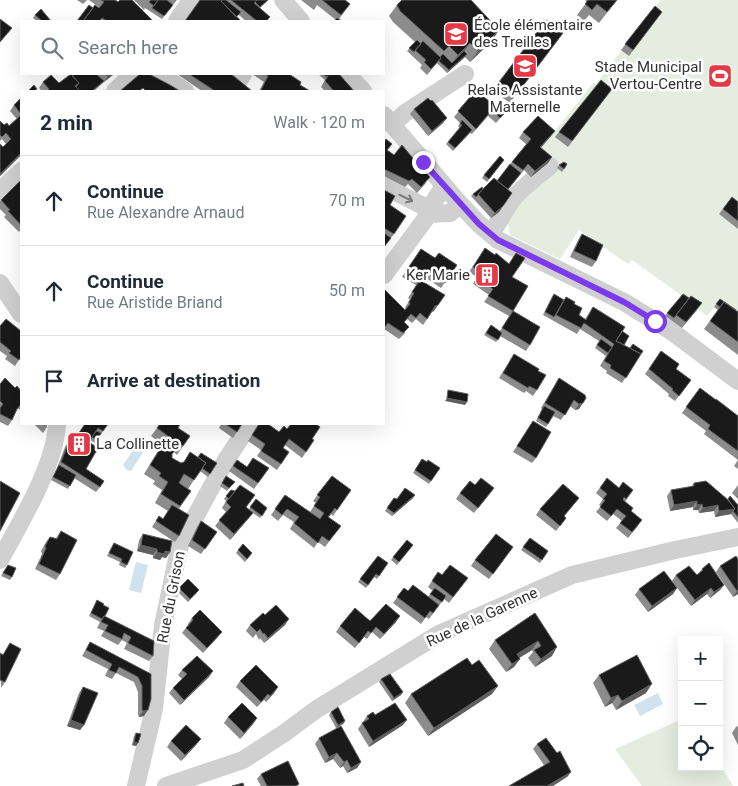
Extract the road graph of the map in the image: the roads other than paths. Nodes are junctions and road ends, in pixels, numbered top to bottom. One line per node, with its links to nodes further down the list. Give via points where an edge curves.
1 (191, 0): 3 (street)
2 (282, 0): 4 (street)
3 (178, 20)
4 (300, 20)
5 (465, 74): 12 (street, via 405,113)
6 (133, 75): 9 (street)
7 (161, 75): 10 (street)
8 (348, 75): 11 (street)
9 (116, 90)
10 (183, 90)
11 (362, 90)
12 (388, 120): 15 (street)
13 (550, 166): 20 (street, via 521,190 502,214)
14 (20, 171): 17 (street)
15 (444, 186): 18 (street); 19 (street)
16 (385, 187): 19 (street, one-way to 19)
17 (0, 192)
18 (460, 204): 19 (street, via 450,213); 20 (street)
19 (429, 211): 21 (street)
20 (495, 237): 24 (street, via 624,302 671,331)
21 (385, 274)
22 (0, 283): 23 (street)
23 (20, 313)
24 (738, 381)
25 (57, 425): 28 (street, via 40,484)
26 (249, 425): 29 (street, Rue du Grison, via 226,460 180,545 162,626 154,709)
27 (738, 537): 30 (street, Rue de la Garenne, via 572,575 439,634 316,709 243,760)
28 (0, 560)
29 (136, 786)
30 (166, 786)

